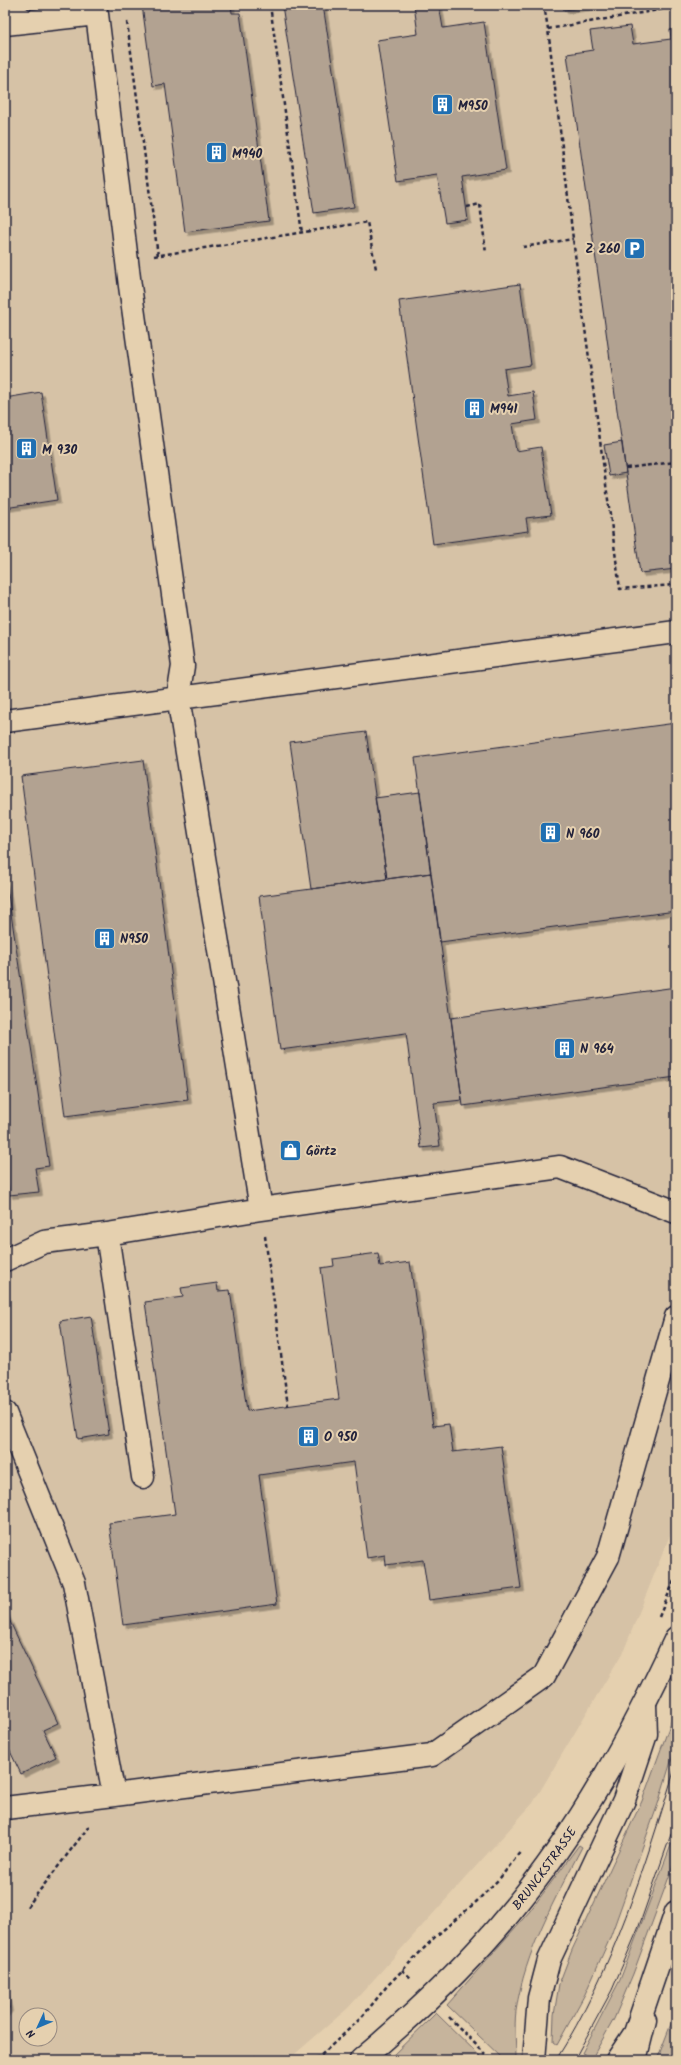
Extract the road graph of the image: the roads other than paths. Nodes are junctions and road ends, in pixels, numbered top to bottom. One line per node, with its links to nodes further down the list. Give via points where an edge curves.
1 (11, 5): 4 (lane)
2 (97, 10): 3 (street); 7 (street, via 135,324 183,666)
3 (68, 11): 4 (street)
4 (31, 21): 5 (street)
5 (5, 24)
6 (676, 632): 7 (street)
7 (178, 697): 8 (street); 9 (street)
8 (5, 721)
9 (261, 1208): 10 (street, via 560,1167); 11 (street)
10 (676, 1212)
11 (107, 1234): 12 (street, via 44,1242); 15 (street)
12 (5, 1260)
13 (676, 1317): 18 (street, via 608,1557 544,1676 432,1755)
14 (5, 1413): 18 (street, via 74,1583)
15 (143, 1477)
16 (676, 1638): 17 (street, BRUNCKSTRASSE)
17 (645, 1704): 22 (street, BRUNCKSTRASSE, via 570,1832 509,1914 440,1989); 23 (street, via 646,1734 624,1800 549,1960 539,1998)
18 (114, 1795): 19 (street)
19 (5, 1808)
20 (676, 1912): 21 (street)
21 (661, 1959): 24 (street, via 635,2032); 25 (street)
22 (361, 2060)
23 (534, 2060)
24 (617, 2060)
25 (635, 2060)

